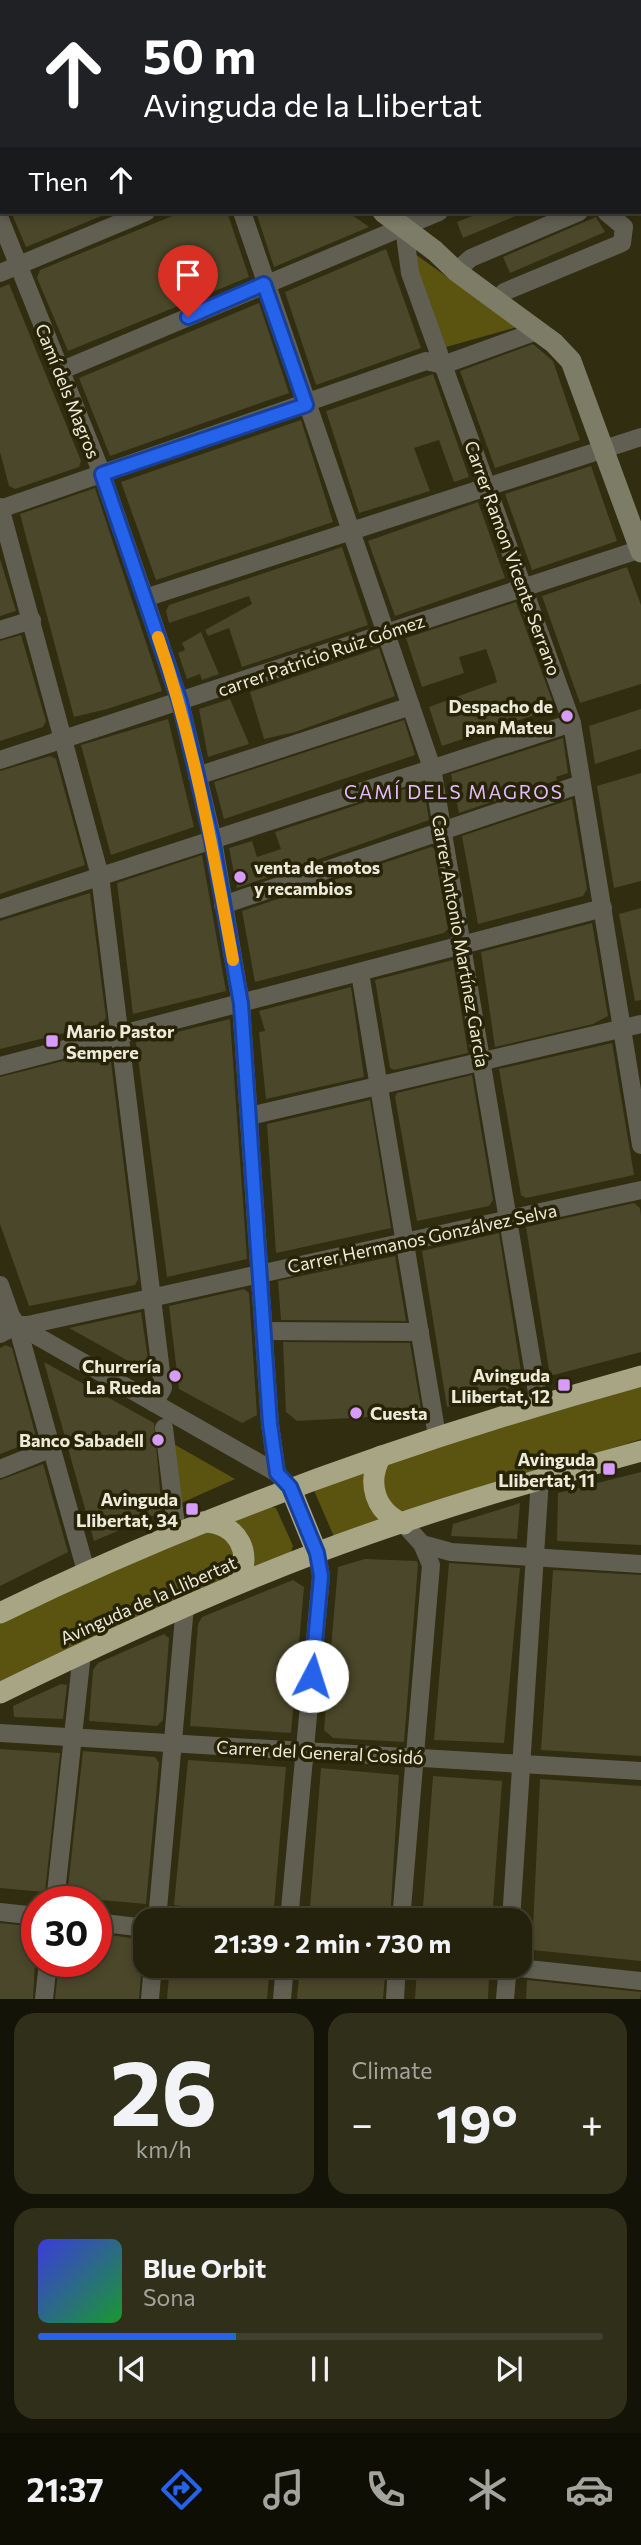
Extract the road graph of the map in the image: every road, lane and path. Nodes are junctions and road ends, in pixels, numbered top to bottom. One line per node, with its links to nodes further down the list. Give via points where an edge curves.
1 (141, 214): 9 (street)
2 (243, 214): 12 (street, Carrer Antonio Martínez García)
3 (386, 214): 8 (street)
4 (434, 214): 8 (street)
5 (575, 214): 10 (street)
6 (608, 214): 13 (street, via 624,227 618,245)
7 (0, 219): 9 (street, Camí dels Magros)
8 (404, 227): 10 (street); 12 (street); 16 (street, Carrer Ramon Vicente Serrano, via 410,273)
9 (18, 265): 11 (street); 17 (street, Camí dels Magros)
10 (459, 267): 13 (street); 14 (street)
11 (0, 272)
12 (264, 284): 17 (street); 18 (street, Carrer Antonio Martínez García)
13 (504, 292): 15 (street, via 562,334)
14 (537, 331): 15 (street); 16 (street)
15 (575, 357): 20 (street)
16 (443, 365): 18 (street, via 426,361); 22 (street, Carrer Ramon Vicente Serrano)
17 (60, 371): 21 (street, Camí dels Magros)
18 (306, 405): 21 (street); 25 (street, Carrer Antonio Martínez García)
19 (641, 437): 20 (street)
20 (609, 448): 22 (street); 24 (street); 26 (street)
21 (102, 474): 23 (street); 28 (street, Camí dels Magros)
22 (488, 485): 25 (street); 27 (street, Carrer Ramon Vicente Serrano)
23 (0, 508): 29 (street)
24 (641, 518)
25 (351, 530): 28 (street); 31 (street, Carrer Antonio Martínez García)
26 (641, 550): 27 (street, carrer Patricio Ruiz Gómez)
27 (524, 588): 31 (street, carrer Patricio Ruiz Gómez); 34 (street, Carrer Ramon Vicente Serrano)
28 (145, 598): 32 (street, Camí dels Magros)
29 (32, 621): 30 (street); 35 (street)
30 (0, 630)
31 (386, 633): 32 (street, carrer Patricio Ruiz Gómez); 33 (street, Carrer Antonio Martínez García)
32 (180, 702): 35 (street, carrer Patricio Ruiz Gómez); 38 (street, Camí dels Magros)
33 (411, 706): 37 (street, Carrer Antonio Martínez García); 38 (street)
34 (572, 723): 37 (street); 39 (street, Carrer Ramon Vicente Serrano)
35 (62, 739): 36 (street, carrer Patricio Ruiz Gómez); 42 (street)
36 (0, 760)
37 (432, 768): 40 (street, Carrer Antonio Martínez García); 41 (street)
38 (197, 776): 41 (street, Camí dels Magros)
39 (581, 784): 40 (street); 44 (street, Carrer Ramon Vicente Serrano)
40 (442, 829): 43 (street); 46 (street, Carrer Antonio Martínez García)
41 (212, 840): 42 (street); 43 (street, Camí dels Magros)
42 (100, 876): 45 (street); 51 (street)
43 (223, 905): 48 (street, Camí dels Magros)
44 (603, 908): 46 (street); 50 (street, Carrer Ramon Vicente Serrano)
45 (0, 909)
46 (461, 945): 47 (street); 52 (street, Carrer Antonio Martínez García)
47 (360, 973): 48 (street); 54 (street)
48 (241, 1004): 51 (street); 55 (street, Camí dels Magros)
49 (641, 1024): 50 (street)
50 (623, 1028): 52 (street); 56 (street, Carrer Ramon Vicente Serrano)
51 (119, 1034): 53 (street); 62 (street)
52 (481, 1061): 54 (street); 58 (street, Carrer Antonio Martínez García)
53 (0, 1066)
54 (379, 1084): 55 (street); 59 (street)
55 (250, 1115): 60 (street, Camí dels Magros)
56 (641, 1144)
57 (641, 1190): 58 (street, Carrer Hermanos Gonzálvez Selva)
58 (508, 1218): 59 (street, Carrer Hermanos Gonzálvez Selva); 70 (street, Carrer Antonio Martínez García)
59 (405, 1242): 60 (street, Carrer Hermanos Gonzálvez Selva); 66 (street)
60 (260, 1273): 62 (street, Carrer Hermanos Gonzálvez Selva); 65 (street, Camí dels Magros)
61 (0, 1285): 64 (street)
62 (152, 1297): 64 (street, Carrer Hermanos Gonzálvez Selva); 69 (street, via 163,1388)
63 (0, 1315): 64 (street)
64 (17, 1325): 67 (street, Carrer Hermanos Gonzálvez Selva); 69 (street); 73 (street)
65 (264, 1331): 66 (street); 78 (street, Camí dels Magros)
66 (420, 1332): 72 (street)
67 (0, 1334)
68 (641, 1376): 70 (highway)
69 (154, 1403): 78 (street)
70 (539, 1404): 72 (highway)
71 (164, 1428): 81 (street)
72 (437, 1436): 75 (highway)
73 (50, 1449): 76 (street); 86 (street)
74 (641, 1451): 77 (highway, Avinguda de la Llibertat)
75 (381, 1457): 78 (highway); 80 (highway, via 373,1475 375,1495 389,1516)
76 (0, 1469)
77 (540, 1479): 80 (highway, Avinguda de la Llibertat); 84 (street)
78 (284, 1480): 79 (highway); 83 (highway)
79 (201, 1522): 81 (highway); 87 (highway, via 228,1528 240,1542 245,1560)
80 (404, 1524): 82 (street); 83 (highway, Avinguda de la Llibertat)
81 (177, 1533): 86 (highway)
82 (422, 1544): 84 (street, via 451,1552); 96 (street, via 431,1565)
83 (317, 1553): 87 (highway, Avinguda de la Llibertat); 95 (street, via 321,1576)
84 (535, 1558): 85 (street); 97 (street)
85 (641, 1563)
86 (86, 1571): 89 (highway)
87 (235, 1585): 88 (highway, Avinguda de la Llibertat)
88 (185, 1606): 90 (highway, Avinguda de la Llibertat); 94 (street)
89 (0, 1613)
90 (82, 1653): 91 (highway, Avinguda de la Llibertat); 93 (street)
91 (0, 1693)
92 (0, 1733): 93 (street, Carrer del General Cosidó)
93 (74, 1737): 94 (street, Carrer del General Cosidó); 99 (street)
94 (173, 1744): 95 (street, Carrer del General Cosidó); 100 (street)
95 (306, 1751): 96 (street, Carrer del General Cosidó); 101 (street)
96 (415, 1758): 97 (street, Carrer del General Cosidó); 102 (street)
97 (521, 1765): 98 (street, Carrer del General Cosidó); 103 (street)
98 (641, 1771)
99 (57, 1886)
100 (158, 1908)
101 (290, 1908)
102 (402, 1908)
103 (512, 1908)
104 (0, 1912): 105 (street)
105 (21, 1914)
106 (112, 1924): 107 (street)
107 (133, 1927)
108 (532, 1969): 114 (street)
109 (46, 1977): 115 (street)
110 (152, 1978): 116 (street)
111 (284, 1978): 117 (street)
112 (396, 1978): 118 (street)
113 (504, 1978): 119 (street)
114 (641, 1981)
115 (44, 1999)
116 (150, 1999)
117 (282, 1999)
118 (395, 1999)
119 (505, 1999)

